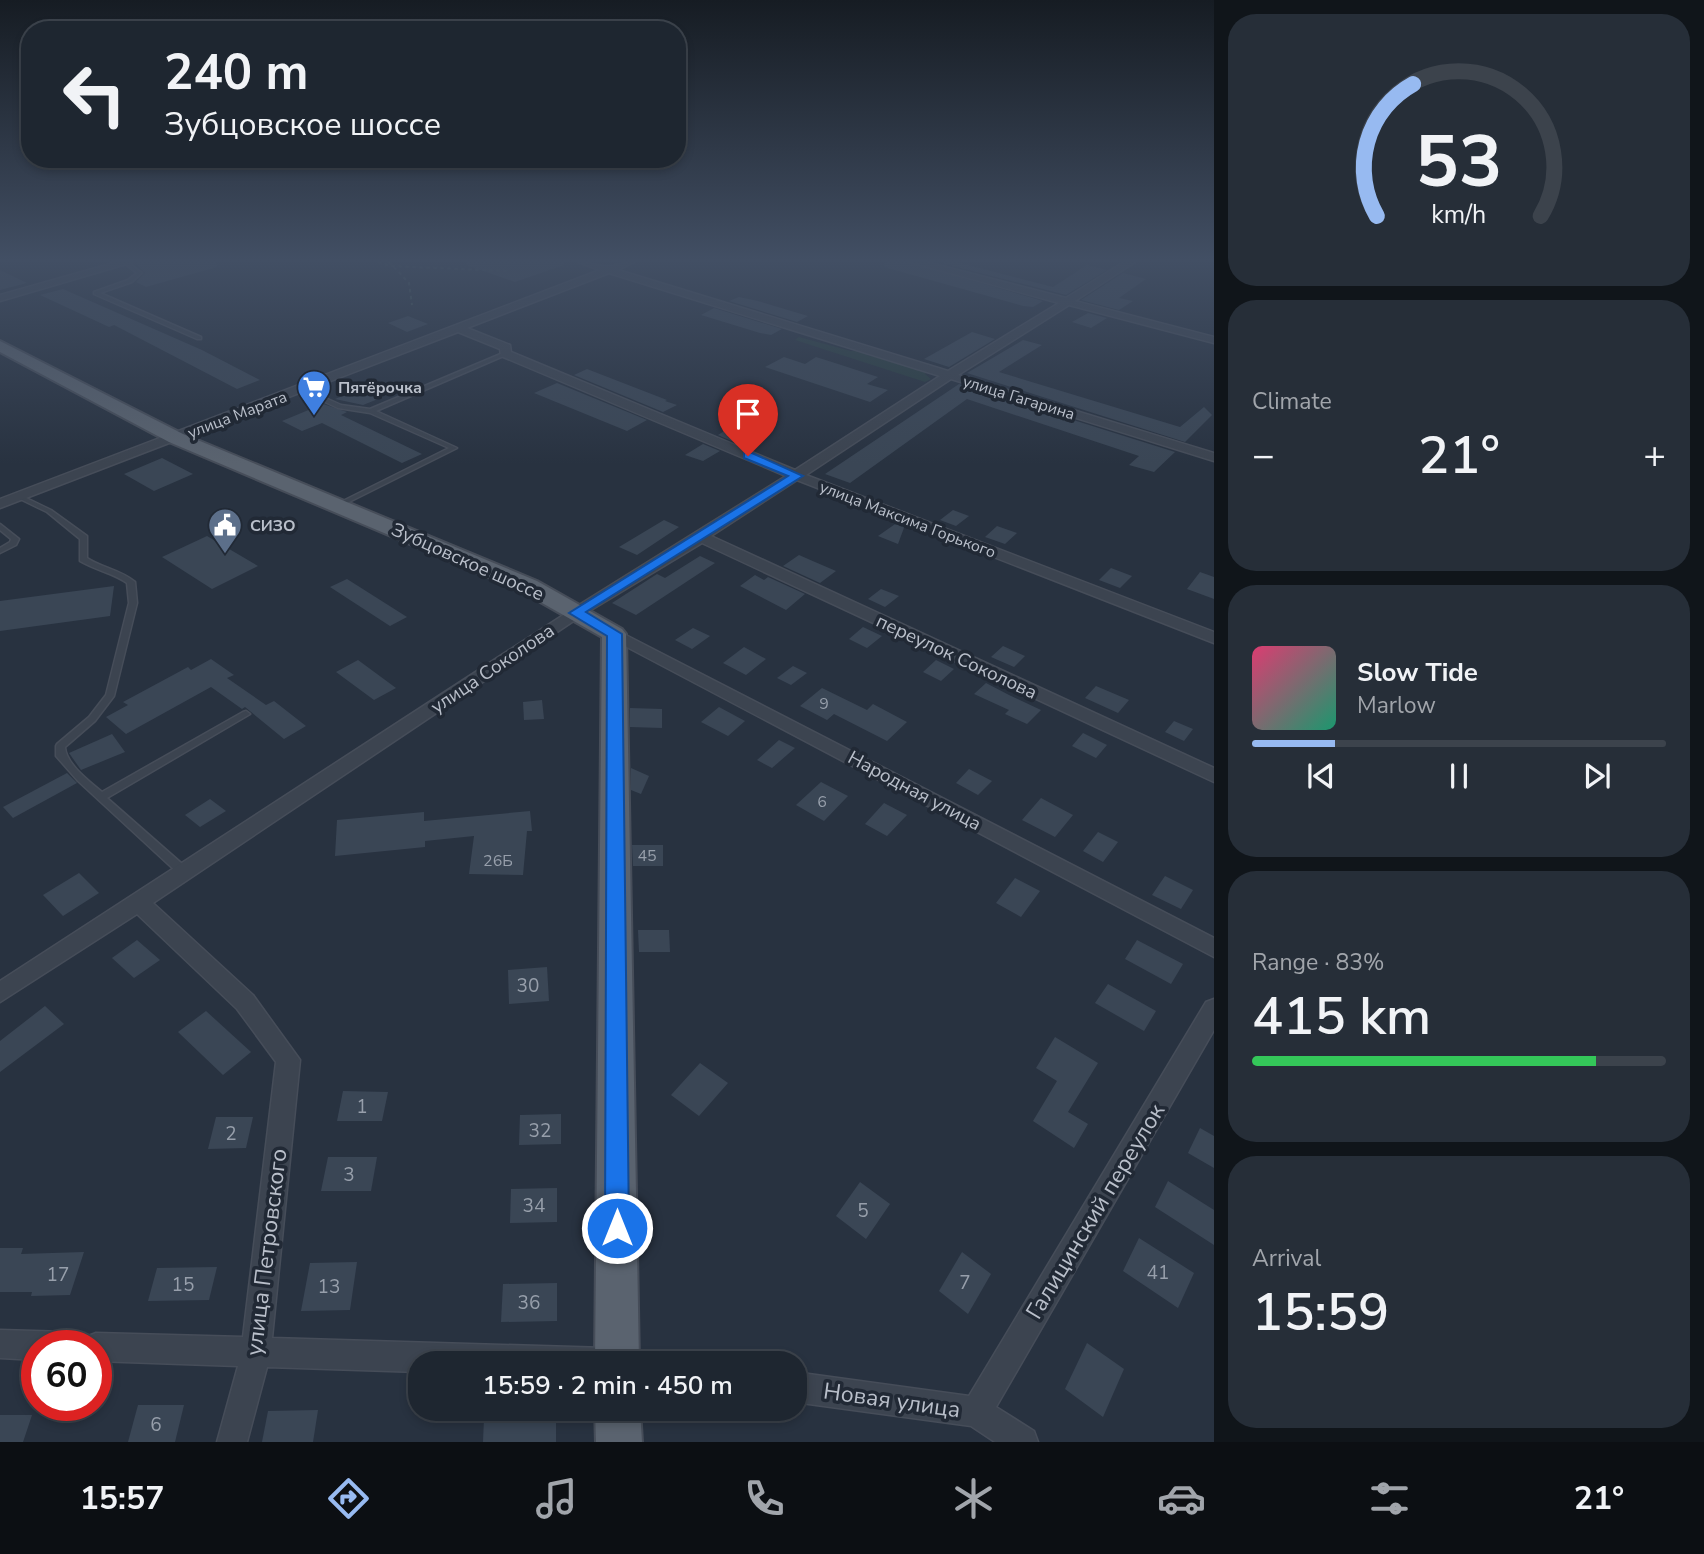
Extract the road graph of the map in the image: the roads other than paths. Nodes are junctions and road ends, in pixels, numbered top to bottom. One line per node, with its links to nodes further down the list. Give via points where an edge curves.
1 (179, 329): 7 (lane)
2 (454, 329): 12 (street, улица Марата)
3 (460, 329): 10 (street, улица Максима Горького, via 506,347)
4 (800, 329): 11 (street, улица Гагарина)
5 (1025, 329): 11 (street, улица Соколова)
6 (1173, 329): 8 (street)
7 (199, 338)
8 (1214, 340)
9 (0, 346): 14 (main road, Зубцовское шоссе)
10 (505, 354): 13 (lane); 16 (street, улица Максима Горького)
11 (950, 375): 15 (street, улица Гагарина); 16 (street, улица Соколова)
12 (301, 389): 13 (lane, via 340,407); 14 (street, улица Марата)
13 (372, 411): 19 (lane, via 454,448)
14 (176, 438): 17 (street, улица Марата); 19 (main road, Зубцовское шоссе)
15 (1214, 457)
16 (797, 476): 21 (street, улица Соколова); 25 (street, улица Максима Горького)
17 (20, 497): 18 (street, улица Марата); 28 (lane, via 49,511 84,538 83,559 126,577 133,587 134,603 110,696 92,719 60,746 61,756)
18 (0, 504)
19 (339, 505): 23 (main road, Зубцовское шоссе, via 530,586)
20 (0, 526): 22 (lane, via 15,539)
21 (701, 537): 23 (street, улица Соколова); 27 (street, переулок Соколова)
22 (0, 551)
23 (576, 613): 24 (main road, Зубцовское шоссе); 29 (street, улица Соколова)
24 (614, 634): 31 (street, Народная улица); 37 (main road)
25 (1214, 638)
26 (246, 714): 28 (lane)
27 (1214, 776)
28 (101, 797): 29 (lane)
29 (185, 873): 30 (street, улица Соколова)
30 (139, 903): 32 (street, улица Соколова); 38 (street, улица Петровского, via 245,1002 288,1059)
31 (1214, 948)
32 (0, 993)
33 (1214, 1009): 41 (street, Галицинский переулок)
34 (0, 1343): 35 (street)
35 (21, 1344)
36 (112, 1348): 38 (street)
37 (618, 1351)
38 (256, 1352): 39 (street); 43 (street, улица Петровского)
39 (408, 1357)
40 (807, 1389): 41 (street, Новая улица)
41 (976, 1412): 45 (street, Новая улица)
42 (618, 1421): 44 (main road)
43 (232, 1442)
44 (619, 1442)
45 (1023, 1442)

